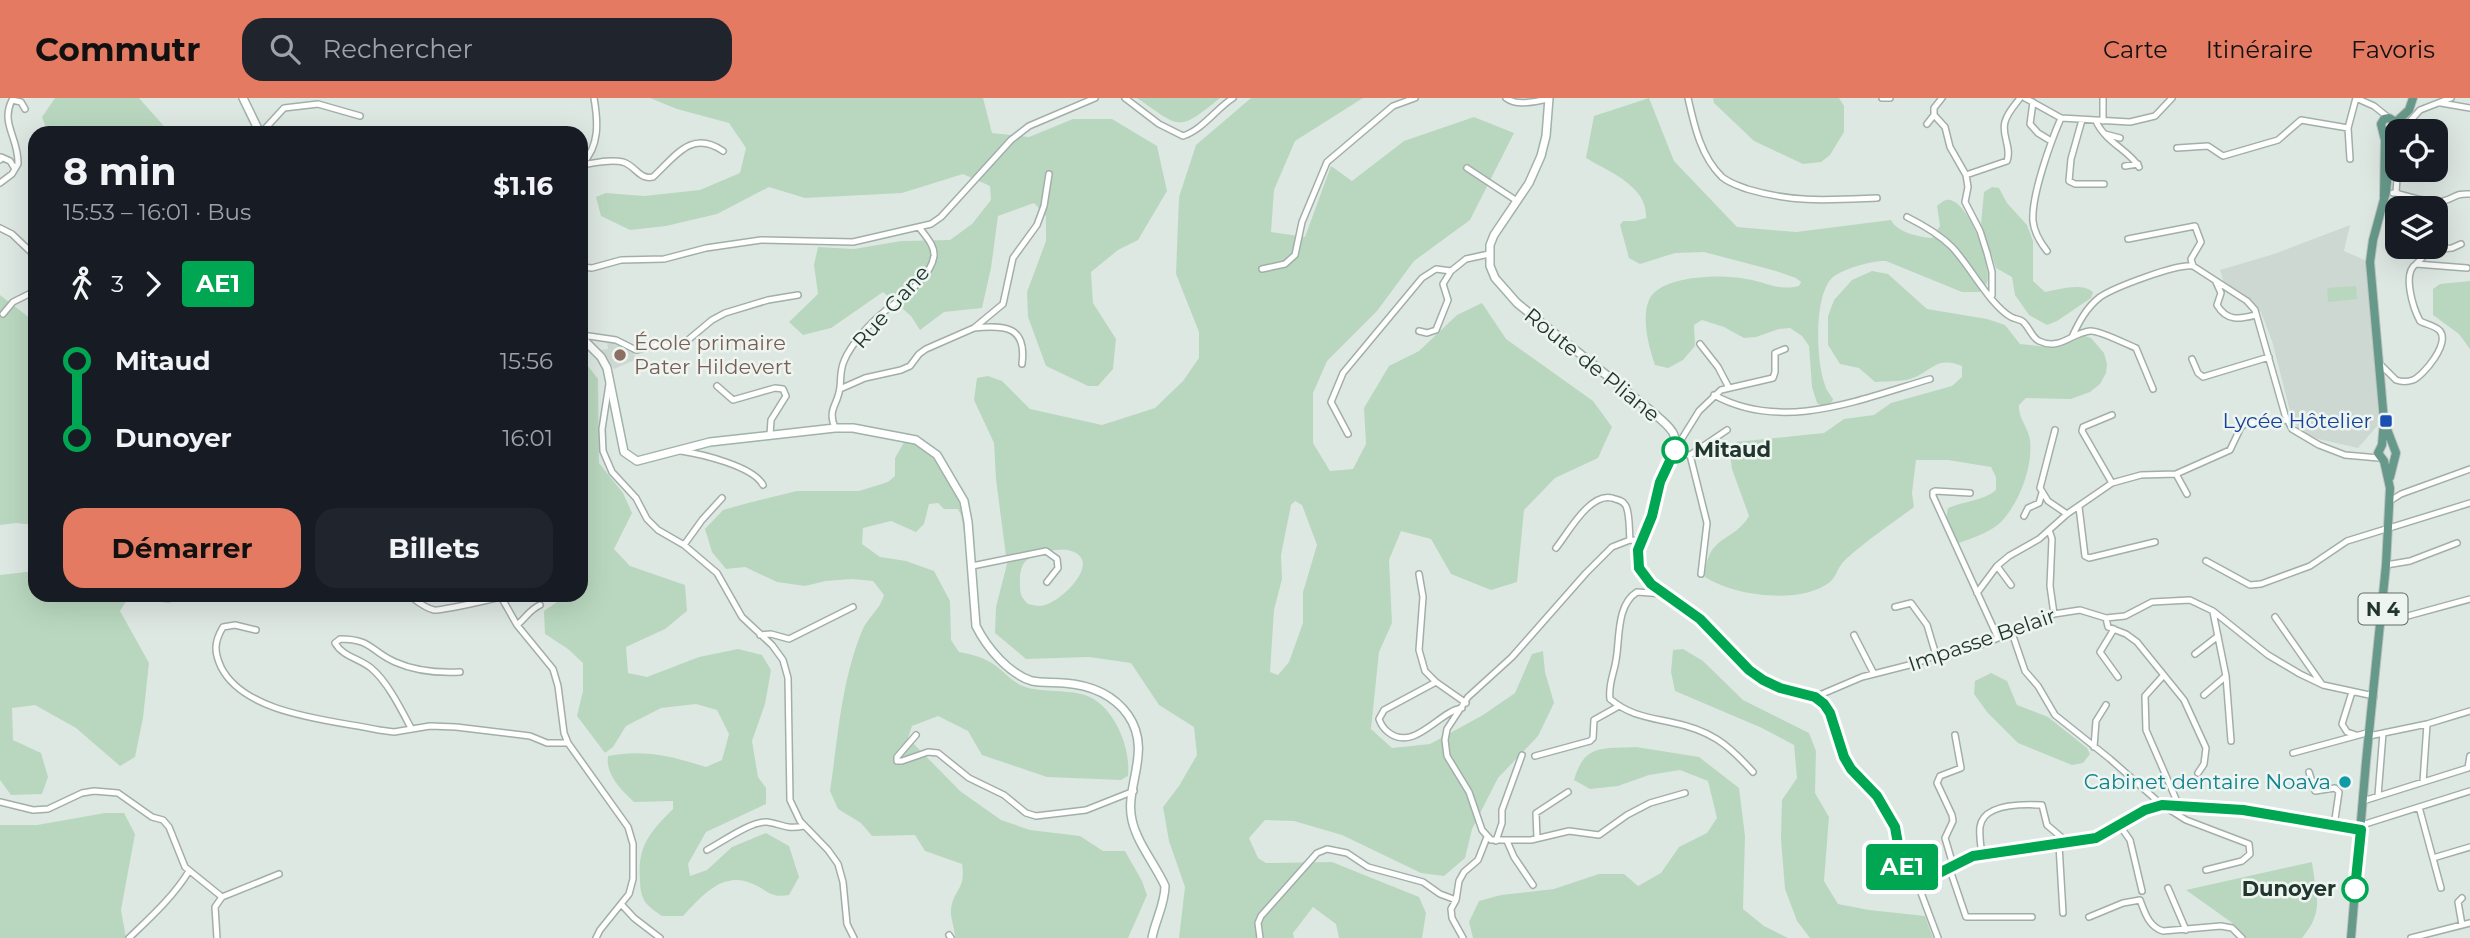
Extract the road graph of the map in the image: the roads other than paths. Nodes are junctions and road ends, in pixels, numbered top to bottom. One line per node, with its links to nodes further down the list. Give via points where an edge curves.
1 (243, 98): 33 (street)
2 (594, 98): 41 (street, via 598,129)
3 (1092, 98): 62 (street, via 1030,126 1011,140 941,217)
4 (1125, 98): 5 (street, via 1183,136)
5 (1233, 98)
6 (1415, 98): 72 (street, via 1393,106 1327,162 1294,255 1285,264)
7 (1506, 98): 17 (street, via 1519,103)
8 (1688, 98): 58 (street, via 1702,146 1724,179 1790,200)
9 (1882, 98): 10 (street)
10 (1890, 98)
11 (1942, 98): 24 (street)
12 (2023, 98): 19 (street); 49 (street, via 2005,121 2010,150 2007,161)
13 (2103, 98): 31 (street)
14 (2172, 98): 31 (street, via 2148,119)
15 (2356, 98): 27 (street, via 2374,106); 35 (street)
16 (2451, 98): 20 (street)
17 (1549, 99): 59 (street, via 1541,156)
18 (2412, 99): 23 (main road); 28 (main road)
19 (2034, 102): 26 (street); 38 (street, via 2030,124)
20 (2441, 103): 21 (street); 23 (street)
21 (2470, 108)
22 (25, 109): 47 (street, via 22,102 12,100 6,111 5,129 18,152)
23 (2420, 110): 29 (street)
24 (1934, 115): 32 (street); 49 (street, via 1945,127)
25 (360, 116): 34 (street, via 318,104 284,108)
26 (2061, 118): 30 (street); 38 (street)
27 (2386, 119)
28 (2400, 119)
29 (2413, 119)
30 (2082, 120): 31 (street); 54 (street, via 2069,181)
31 (2100, 121): 36 (street)
32 (1927, 124)
33 (257, 126)
34 (267, 126)
35 (2348, 128): 39 (street, via 2301,120 2278,140 2223,156 2208,146); 42 (street)
36 (2105, 134): 37 (street); 45 (street, via 2139,166)
37 (2120, 138)
38 (2051, 141): 66 (street, via 2033,221)
39 (2177, 148)
40 (723, 151): 44 (street, via 699,142 682,149 649,178 626,163)
41 (588, 156)
42 (2350, 159)
43 (0, 160): 47 (street, via 7,159)
44 (588, 164)
45 (2125, 166)
46 (1467, 168): 59 (street)
47 (15, 169): 53 (street)
48 (1049, 174): 80 (street, via 1044,206 1037,225 1013,258 1003,304)
49 (1966, 175): 77 (street, via 1965,202 1980,231 1992,272)
50 (2386, 182): 56 (main road, N 4)
51 (2389, 182): 56 (main road, N 4)
52 (2396, 182): 55 (street)
53 (0, 183)
54 (2104, 184)
55 (2396, 192): 56 (street); 57 (street, via 2442,201)
56 (2385, 194): 89 (main road, N 4, via 2370,262)
57 (2470, 194)
58 (1877, 198)
59 (1517, 201): 67 (street, via 1494,235)
60 (1907, 217): 77 (street, via 1951,246)
61 (0, 228): 65 (street)
62 (919, 228): 70 (street, via 853,242 761,240 664,260 621,260); 95 (street, Rue Gane, via 933,248 930,266 909,293 854,345 844,361)
63 (2128, 239): 69 (street, via 2195,226 2201,242 2191,259)
64 (2461, 243): 68 (street, via 2430,250)
65 (28, 249)
66 (2047, 251)
67 (1489, 254): 73 (street, via 1466,258); 108 (street, Route de Pliane, via 1502,288 1656,415 1674,436)
68 (2416, 264): 71 (street); 89 (street, via 2408,274 2411,302 2420,321 2442,335 2440,352 2421,376 2410,381 2396,380)
69 (2193, 266): 74 (street); 83 (street, via 2102,296 2080,320)
70 (588, 268)
71 (2467, 268)
72 (1262, 269)
73 (1451, 271): 81 (street, via 1443,284 1448,300 1436,330); 104 (street, via 1436,269 1422,278 1343,373 1331,402)
74 (2215, 281): 79 (street, via 2247,301); 79 (street, via 2222,312 2236,319)
75 (28, 294): 78 (street)
76 (797, 295): 82 (street, via 725,313 688,340 669,345 636,350 616,340)
77 (1994, 301): 83 (street, via 2010,317 2023,322 2036,340 2050,345)
78 (3, 314)
79 (2256, 315): 87 (street)
80 (974, 328): 90 (street, via 999,326 1013,333 1024,349); 95 (street, via 926,349 910,366)
81 (1419, 331)
82 (588, 336)
83 (2072, 337): 96 (street, via 2091,331 2136,348)
84 (588, 344): 92 (street, via 601,357)
85 (1700, 344): 94 (street)
86 (1785, 349): 94 (street, via 1775,353 1773,378)
87 (2269, 357): 88 (street, via 2203,377); 99 (street)
88 (2192, 359)
89 (2378, 362): 100 (main road, N 4)
90 (1022, 365)
91 (1930, 379): 97 (street, via 1817,411 1745,408)
92 (610, 380): 107 (street, via 624,452 637,461); 132 (street, via 602,429 606,461 636,498 646,519)
93 (717, 386): 105 (street, via 733,400 783,388 786,396 771,420)
94 (1728, 386): 97 (street)
95 (840, 389): 101 (street, Rue Gane, via 831,412)
96 (2153, 389)
97 (1714, 395): 108 (street)
98 (2112, 415): 115 (street, via 2082,431)
99 (2287, 420): 109 (street, via 2292,429 2345,455); 113 (street, via 2245,424 2231,450)
100 (2384, 421): 106 (main road, N 4); 109 (main road, N 4)
101 (835, 428): 105 (street); 136 (street, via 906,437 937,454 964,501)
102 (1727, 430): 110 (street)
103 (2055, 430): 118 (street, via 2040,482)
104 (1348, 434)
105 (771, 435): 107 (street, via 710,442)
106 (2393, 445): 109 (main road, via 2387,443); 111 (main road, N 4)
107 (679, 451): 116 (street, via 715,458 756,476)
108 (1674, 452): 110 (street); 129 (street)
109 (2381, 454): 111 (main road); 114 (main road, N 4)
110 (1690, 455): 139 (street, via 1707,523)
111 (2394, 458): 114 (main road, N 4)
112 (2470, 469): 121 (street)
113 (2176, 474): 115 (street, via 2141,475); 119 (street)
114 (2389, 481): 121 (main road, N 4)
115 (2112, 483): 123 (street)
116 (763, 485)
117 (1970, 493): 142 (street, via 1935,491 1933,496)
118 (2042, 493): 124 (street); 125 (street, via 2039,503)
119 (2187, 494)
120 (722, 498): 132 (street)
121 (2390, 501): 126 (main road, N 4)
122 (2470, 503): 126 (street)
123 (2079, 507): 124 (street); 130 (street, via 2082,547 2089,558)
124 (2067, 514): 127 (street)
125 (2024, 516)
126 (2388, 528): 134 (street, via 2347,541 2310,566 2261,584 2250,585); 135 (main road, N 4)
127 (2049, 530): 137 (street); 152 (street)
128 (1630, 540): 129 (street); 133 (street, via 1624,502 1602,497 1588,506); 177 (street, via 1612,547)
129 (1642, 541): 143 (street, via 1639,568)
130 (2155, 542)
131 (2457, 542): 135 (street, via 2410,561)
132 (684, 545): 160 (street, via 717,573 742,617)
133 (1556, 548)
134 (2206, 561)
135 (2386, 565): 154 (main road, N 4)
136 (972, 566): 140 (street, via 1046,551 1057,559 1058,568); 201 (street, via 976,626 1009,667 1035,681 1093,688 1110,696 1129,716 1138,738)
137 (1997, 566): 141 (street); 142 (street)
138 (1419, 573): 171 (street, via 1423,597 1419,650 1425,671)
139 (1701, 574)
140 (1047, 582)
141 (2011, 584)
142 (1977, 593): 163 (street)
143 (1664, 594): 176 (street, via 1700,619 1763,680); 179 (street, via 1637,592 1625,606 1609,690 1610,699)
144 (2470, 599): 154 (street, via 2404,617)
145 (418, 602): 146 (street, via 441,611)
146 (472, 602)
147 (506, 602): 156 (street)
148 (540, 605): 156 (street, via 530,609)
149 (853, 607): 160 (street, via 792,638)
150 (1895, 607): 165 (street, via 1911,603 1927,625)
151 (2213, 611): 155 (street, Impasse Belair, via 2190,600 2152,602 2129,615); 162 (street); 172 (street, Impasse Belair, via 2268,655)
152 (2054, 614): 155 (street, Impasse Belair, via 2080,610); 159 (street, Impasse Belair)
153 (2275, 617): 172 (street)
154 (2382, 617): 175 (main road, N 4)
155 (2106, 618): 157 (street, via 2108,627)
156 (517, 625): 189 (street, via 553,669)
157 (2114, 629): 168 (street, via 2132,637); 170 (street, via 2100,652)
158 (256, 630): 182 (street, via 223,627 215,640 215,655 225,674 250,697 288,712 379,730)
159 (2012, 633): 163 (street, Impasse Belair); 190 (street, via 2025,671 2052,712)
160 (760, 635): 211 (street, via 783,660 788,678 790,800)
161 (1854, 635): 167 (street)
162 (2218, 636): 164 (street); 169 (street)
163 (1998, 638): 165 (street, Impasse Belair)
164 (2195, 654)
165 (1936, 655): 167 (street, Impasse Belair)
166 (460, 672): 182 (street, via 407,667 368,643 352,639 335,643 372,669)
167 (1874, 674): 176 (street, Impasse Belair)
168 (2163, 676): 198 (street, via 2184,700 2206,745); 209 (street, via 2145,696 2145,722)
169 (2226, 676): 174 (street); 188 (street)
170 (2118, 677)
171 (1436, 682): 177 (street); 177 (street, via 1384,710 1381,725 1394,736 1410,736)
172 (2323, 685): 173 (street, Impasse Belair)
173 (2352, 692): 175 (street, Impasse Belair); 187 (street, via 2342,724)
174 (2204, 695)
175 (2374, 696): 184 (main road, N 4)
176 (1815, 697): 229 (street, via 1830,713 1851,769 1884,806 1895,827 1903,872)
177 (1464, 705): 215 (street, via 1447,729 1447,756)
178 (2106, 705): 190 (street, via 2096,721)
179 (1619, 706): 193 (street, via 1594,720 1590,741); 196 (street, via 1641,717 1711,735 1732,748)
180 (2470, 711): 181 (street)
181 (2427, 724): 183 (street); 200 (street)
182 (411, 728): 189 (street, via 456,727)
183 (2384, 733): 184 (street); 205 (street)
184 (2370, 734): 187 (street); 206 (main road, N 4)
185 (916, 735): 201 (street, via 898,761 938,753 969,778 1031,815 1086,810)
186 (1955, 735): 225 (street, via 1961,768 1940,776 1937,783 1952,815 1945,838)
187 (2357, 736): 191 (street)
188 (2231, 741)
189 (568, 743): 237 (street, via 628,827 633,880)
190 (2094, 747): 208 (street)
191 (2293, 753)
192 (1522, 755): 217 (street)
193 (1535, 756)
194 (2470, 756): 195 (street)
195 (2468, 768): 199 (street); 200 (street)
196 (1753, 772)
197 (2309, 772): 212 (street, via 2315,791 2335,788 2339,792)
198 (2198, 773)
199 (2470, 776)
200 (2423, 782): 205 (street)
201 (1134, 791): 249 (street, via 1131,818 1164,886)
202 (1567, 792): 216 (street, via 1536,813)
203 (1685, 793): 216 (street, via 1650,803 1599,835 1569,831)
204 (2469, 794): 210 (street)
205 (2378, 796): 206 (street)
206 (2363, 801): 214 (main road, N 4)
207 (0, 802): 227 (street, via 40,810 82,793 118,793 163,820)
208 (2162, 805): 209 (street); 213 (street); 226 (street, via 2249,844 2250,855 2242,861)
209 (2179, 806): 212 (street, via 2243,810)
210 (2419, 807): 214 (street); 224 (street)
211 (804, 826): 222 (street, via 757,824); 248 (street, via 838,864 847,924)
212 (2334, 826): 214 (street)
213 (2120, 827): 219 (street); 233 (street, via 2130,840)
214 (2361, 827): 254 (main road, N 4)
215 (1487, 837): 217 (street); 236 (street, via 1478,860 1464,872)
216 (1537, 838): 218 (street)
217 (1496, 841): 218 (street)
218 (1507, 841): 230 (street)
219 (2069, 844): 220 (street); 223 (street, via 2046,825 2041,805 1999,808 1983,817)
220 (2059, 845): 223 (street); 238 (street)
221 (2470, 847): 224 (street)
222 (707, 850)
223 (1982, 855): 225 (street)
224 (2433, 858): 232 (street)
225 (1951, 866): 229 (street); 239 (street, via 1966,917)
226 (2206, 870)
227 (190, 872): 234 (street); 244 (street)
228 (278, 874): 234 (street)
229 (1917, 882): 252 (street)
230 (1533, 885)
231 (2168, 888): 243 (street)
232 (2441, 888)
233 (2142, 891)
234 (222, 897): 245 (street, via 215,907)
235 (2462, 898): 242 (street, via 2458,902)
236 (1456, 900): 250 (street, via 1423,883 1327,849 1317,853 1261,916); 251 (street, via 1450,914)
237 (622, 905): 246 (street); 247 (street)
238 (2063, 914)
239 (2032, 917)
240 (2089, 917): 243 (street, via 2140,900 2157,929)
241 (2470, 923): 242 (street)
242 (2462, 925): 255 (street)
243 (2186, 930): 253 (street, via 2221,926 2232,928)
244 (129, 938)
245 (217, 938)
246 (596, 938)
247 (660, 938)
248 (854, 938)
249 (1152, 938)
250 (1260, 938)
251 (1463, 938)
252 (1938, 938)
253 (2242, 938)
254 (2351, 938)
255 (2411, 938)

